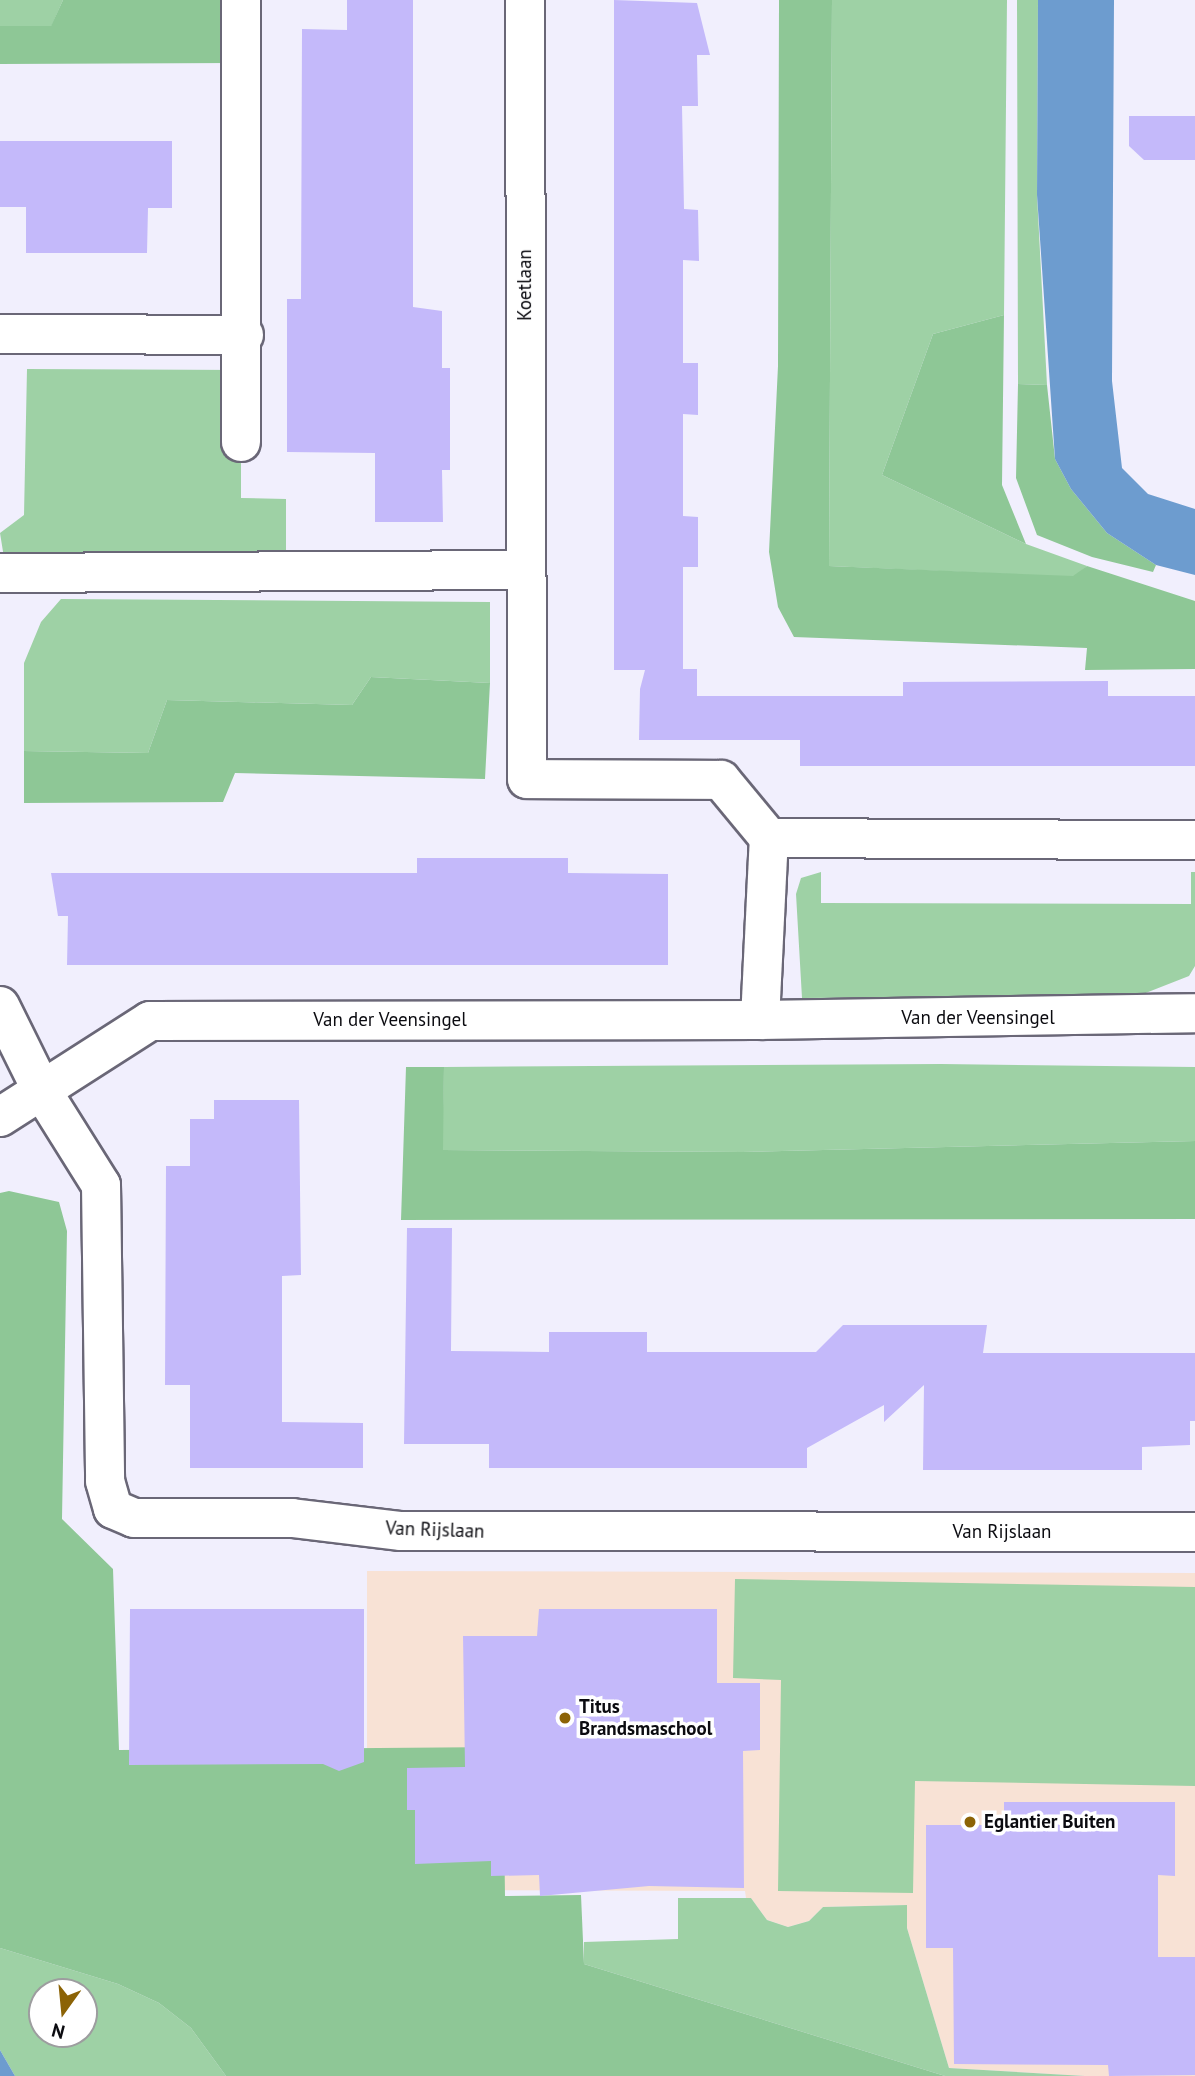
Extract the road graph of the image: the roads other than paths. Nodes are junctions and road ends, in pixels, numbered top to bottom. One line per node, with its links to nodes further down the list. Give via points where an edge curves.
1 (241, 0): 4 (street)
2 (525, 0): 6 (street, Koetlaan)
3 (0, 334): 4 (street)
4 (244, 335): 5 (street)
5 (241, 442)
6 (525, 570): 7 (street); 8 (street, Koetlaan, via 527,779 721,780)
7 (0, 573)
8 (769, 838): 9 (street); 12 (street)
9 (1195, 840)
10 (0, 1006): 13 (street)
11 (1195, 1013): 12 (street, Van der Veensingel)
12 (760, 1020): 13 (street, Van der Veensingel, via 150,1021)
13 (42, 1091): 14 (street, Van der Veensingel); 15 (street, Van Rijslaan, via 101,1185 105,1481 113,1509 134,1518 292,1518 401,1531)
14 (0, 1117)
15 (1195, 1532)

